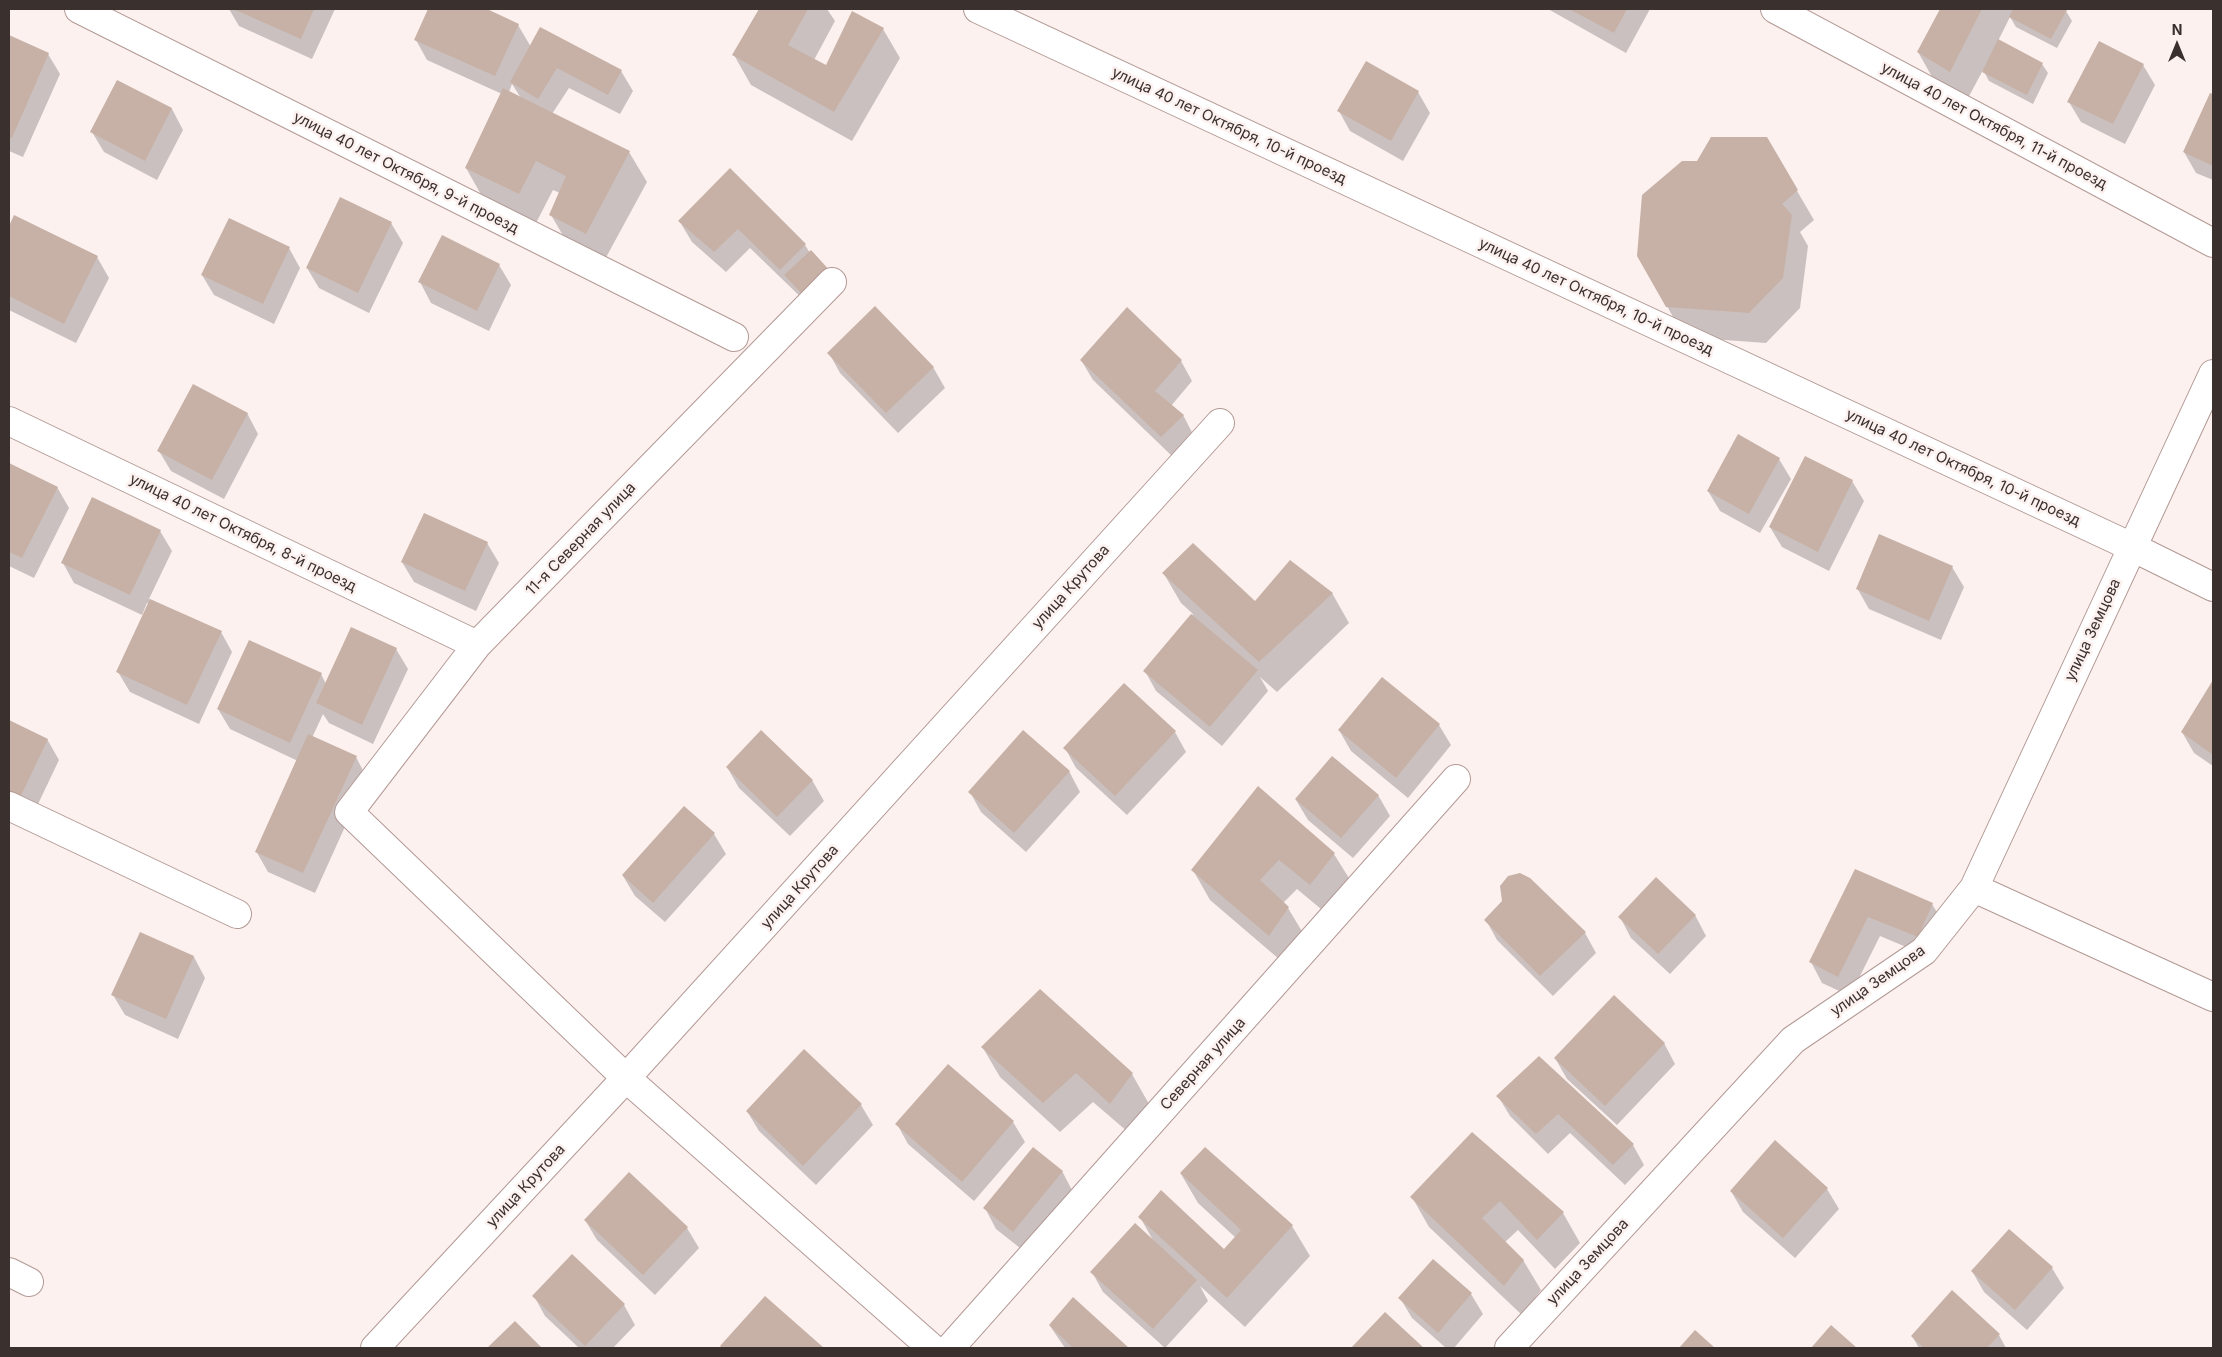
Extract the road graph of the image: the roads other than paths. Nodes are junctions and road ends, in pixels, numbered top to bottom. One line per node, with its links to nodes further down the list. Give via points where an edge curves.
1 (79, 9): 6 (street, улица 40 лет Октября, 9-й проезд)
2 (978, 9): 10 (street, улица 40 лет Октября, 10-й проезд)
3 (1775, 9): 4 (street, улица 40 лет Октября, 11-й проезд)
4 (2213, 243)
5 (832, 282): 12 (street, 11-я Северная улица)
6 (734, 337)
7 (2213, 374): 10 (street, улица Земцова)
8 (9, 421): 12 (street, улица 40 лет Октября, 8-й проезд)
9 (1220, 423): 18 (street, улица Крутова)
10 (2132, 547): 11 (street, улица 40 лет Октября, 10-й проезд); 15 (street, улица Земцова)
11 (2213, 587)
12 (477, 645): 18 (street, 11-я Северная улица, via 349,812)
13 (1456, 779): 21 (street, Северная улица)
14 (9, 806): 16 (street)
15 (1974, 888): 17 (street); 22 (street, улица Земцова, via 1924,952 1793,1040)
16 (237, 914)
17 (2213, 997)
18 (626, 1078): 19 (street, улица Крутова); 20 (street)
19 (376, 1348)
20 (932, 1348)
21 (950, 1348)
22 (1509, 1348)

